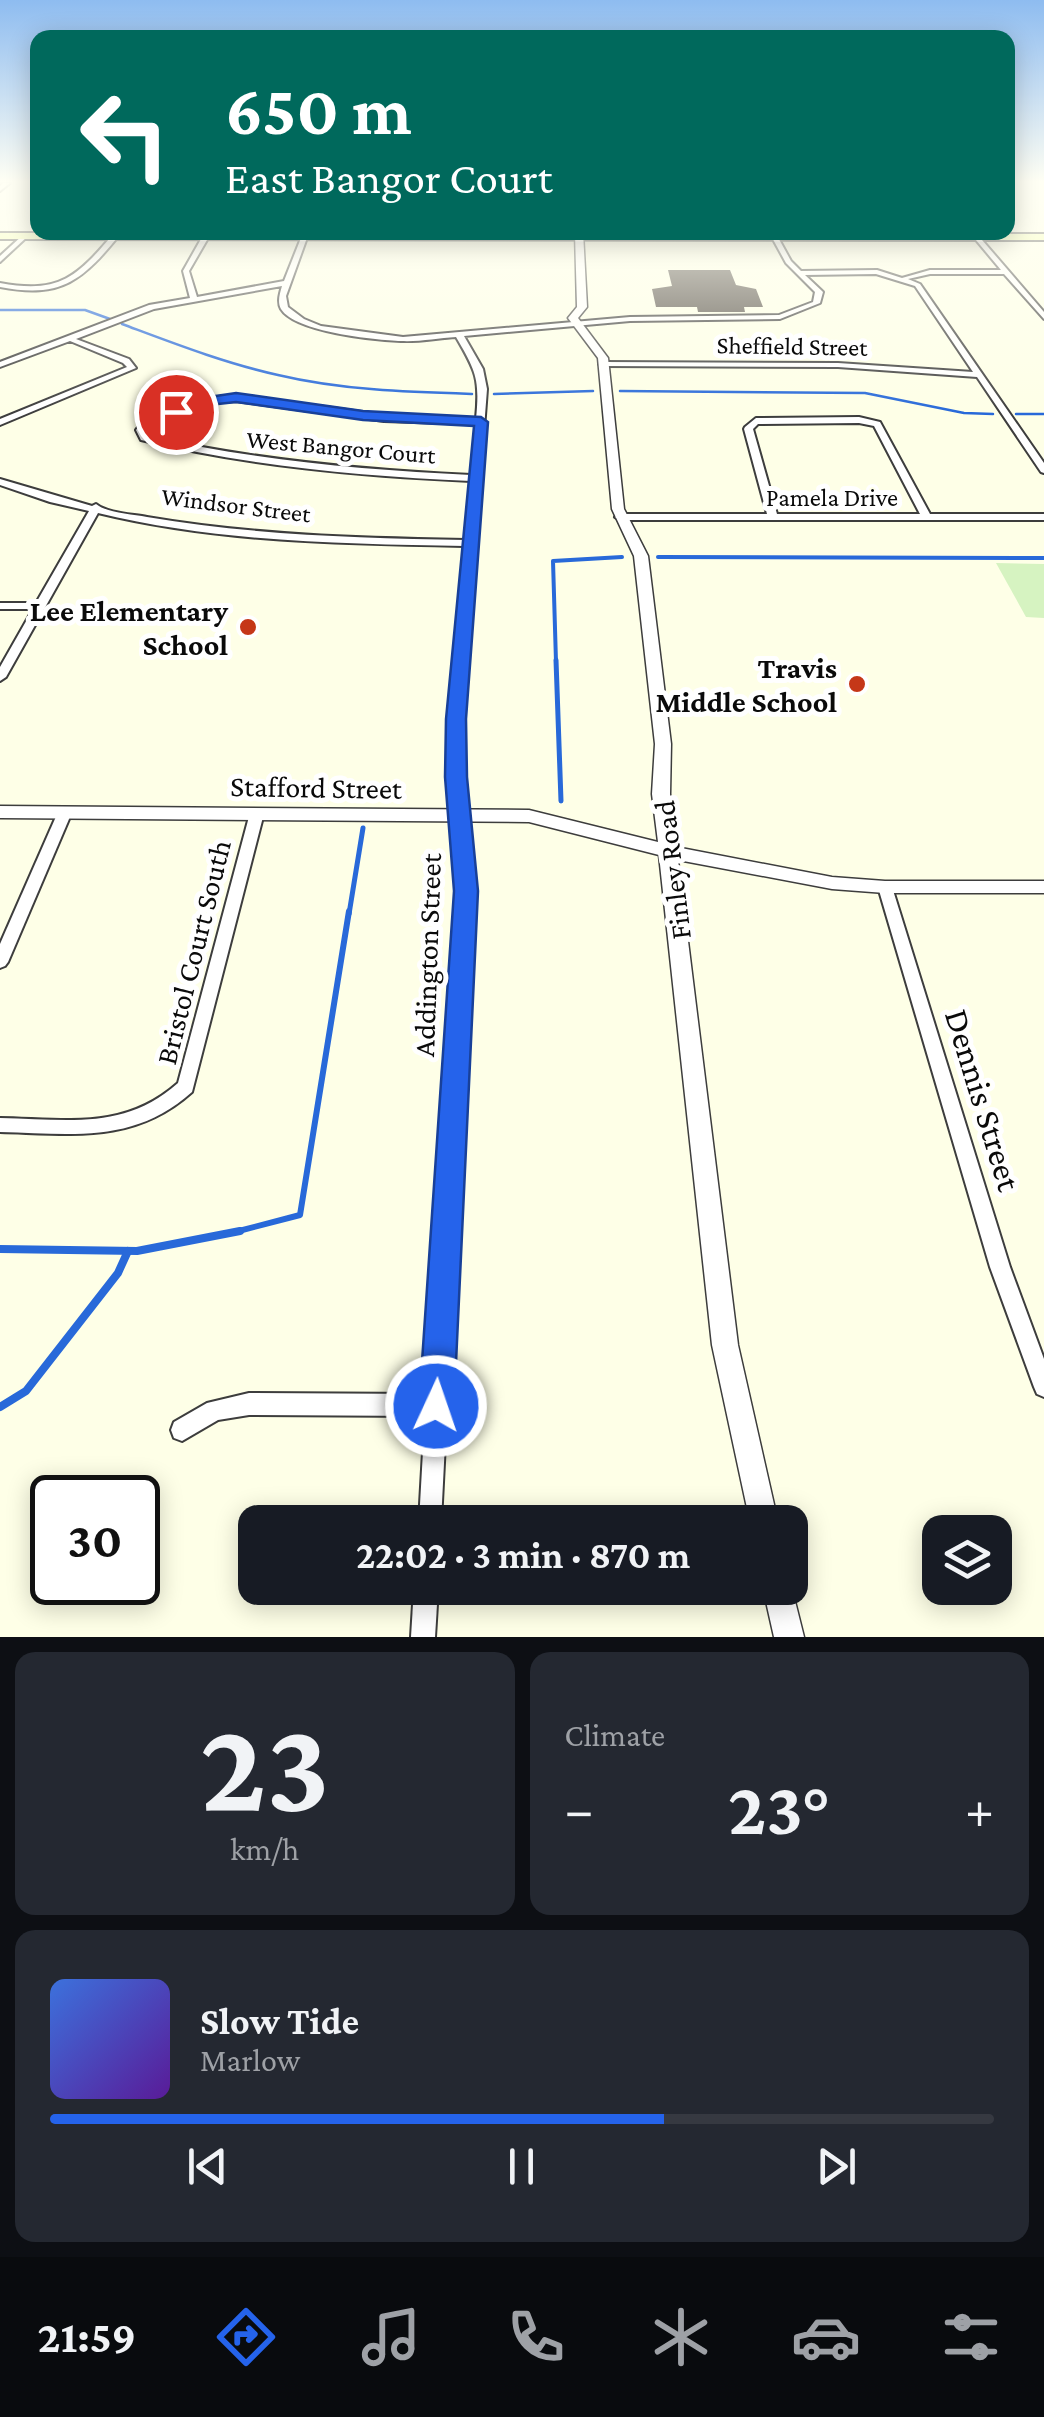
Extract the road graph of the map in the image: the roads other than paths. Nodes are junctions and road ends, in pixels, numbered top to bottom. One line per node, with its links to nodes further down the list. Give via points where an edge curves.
1 (94, 259): 12 (street, via 76,279)
2 (192, 259): 13 (street, via 186,271)
3 (296, 259): 10 (street)
4 (580, 259): 15 (street, via 582,307 573,318)
5 (787, 259): 7 (street)
6 (996, 259): 8 (street)
7 (799, 272): 9 (street); 15 (street, via 820,296 788,316)
8 (1006, 272): 9 (street); 14 (street)
9 (905, 278): 20 (street, via 918,285)
10 (287, 283): 13 (street); 16 (street, via 284,308 320,328 376,338)
11 (0, 285): 12 (street)
12 (33, 289)
13 (193, 298): 17 (street, via 152,306)
14 (1044, 316)
15 (578, 324): 16 (street); 18 (street, Finley Road)
16 (460, 336): 22 (street, Addington Street, via 483,381)
17 (73, 340): 19 (street); 21 (street, via 132,368)
18 (603, 364): 20 (street, Sheffield Street, via 838,365); 29 (street, Finley Road)
19 (0, 365)
20 (979, 375): 23 (street)
21 (0, 422)
22 (481, 422): 24 (street, Addington Street); 24 (street, West Bangor Court, via 222,398 140,430 144,438 256,462)
23 (1044, 470)
24 (476, 478): 31 (street, Addington Street)
25 (1, 483): 26 (street, Windsor Street)
26 (96, 508): 31 (street, Windsor Street, via 286,536); 33 (street)
27 (927, 516): 28 (street, Pamela Drive); 30 (street, Pamela Drive); 30 (street, via 877,424 785,420 748,428)
28 (1044, 516)
29 (620, 517): 30 (street, Pamela Drive); 39 (street, Finley Road, via 641,556)
30 (773, 517)
31 (471, 543): 38 (street, Addington Street, via 456,719)
32 (0, 606): 33 (street)
33 (40, 606): 34 (street)
34 (0, 677)
35 (0, 812): 36 (street, Stafford Street)
36 (65, 812): 37 (street, Stafford Street); 42 (street)
37 (257, 813): 38 (street, Stafford Street); 43 (street, Bristol Court South, via 186,1087 171,1104 140,1120)
38 (461, 816): 39 (street, Stafford Street, via 548,818); 45 (street, Addington Street, via 466,891)
39 (668, 851): 40 (street, Stafford Street); 48 (street, Finley Road, via 724,1345)
40 (884, 887): 41 (street, Stafford Street); 44 (street, Dennis Street, via 1005,1282)
41 (1044, 887)
42 (0, 962)
43 (0, 1125)
44 (1044, 1387)
45 (436, 1406): 46 (street, via 249,1404 214,1410); 47 (street, Addington Street)
46 (182, 1430)
47 (431, 1505)
48 (760, 1505)
49 (425, 1605): 51 (street)
50 (782, 1605): 52 (street)
51 (423, 1637)
52 (789, 1637)

